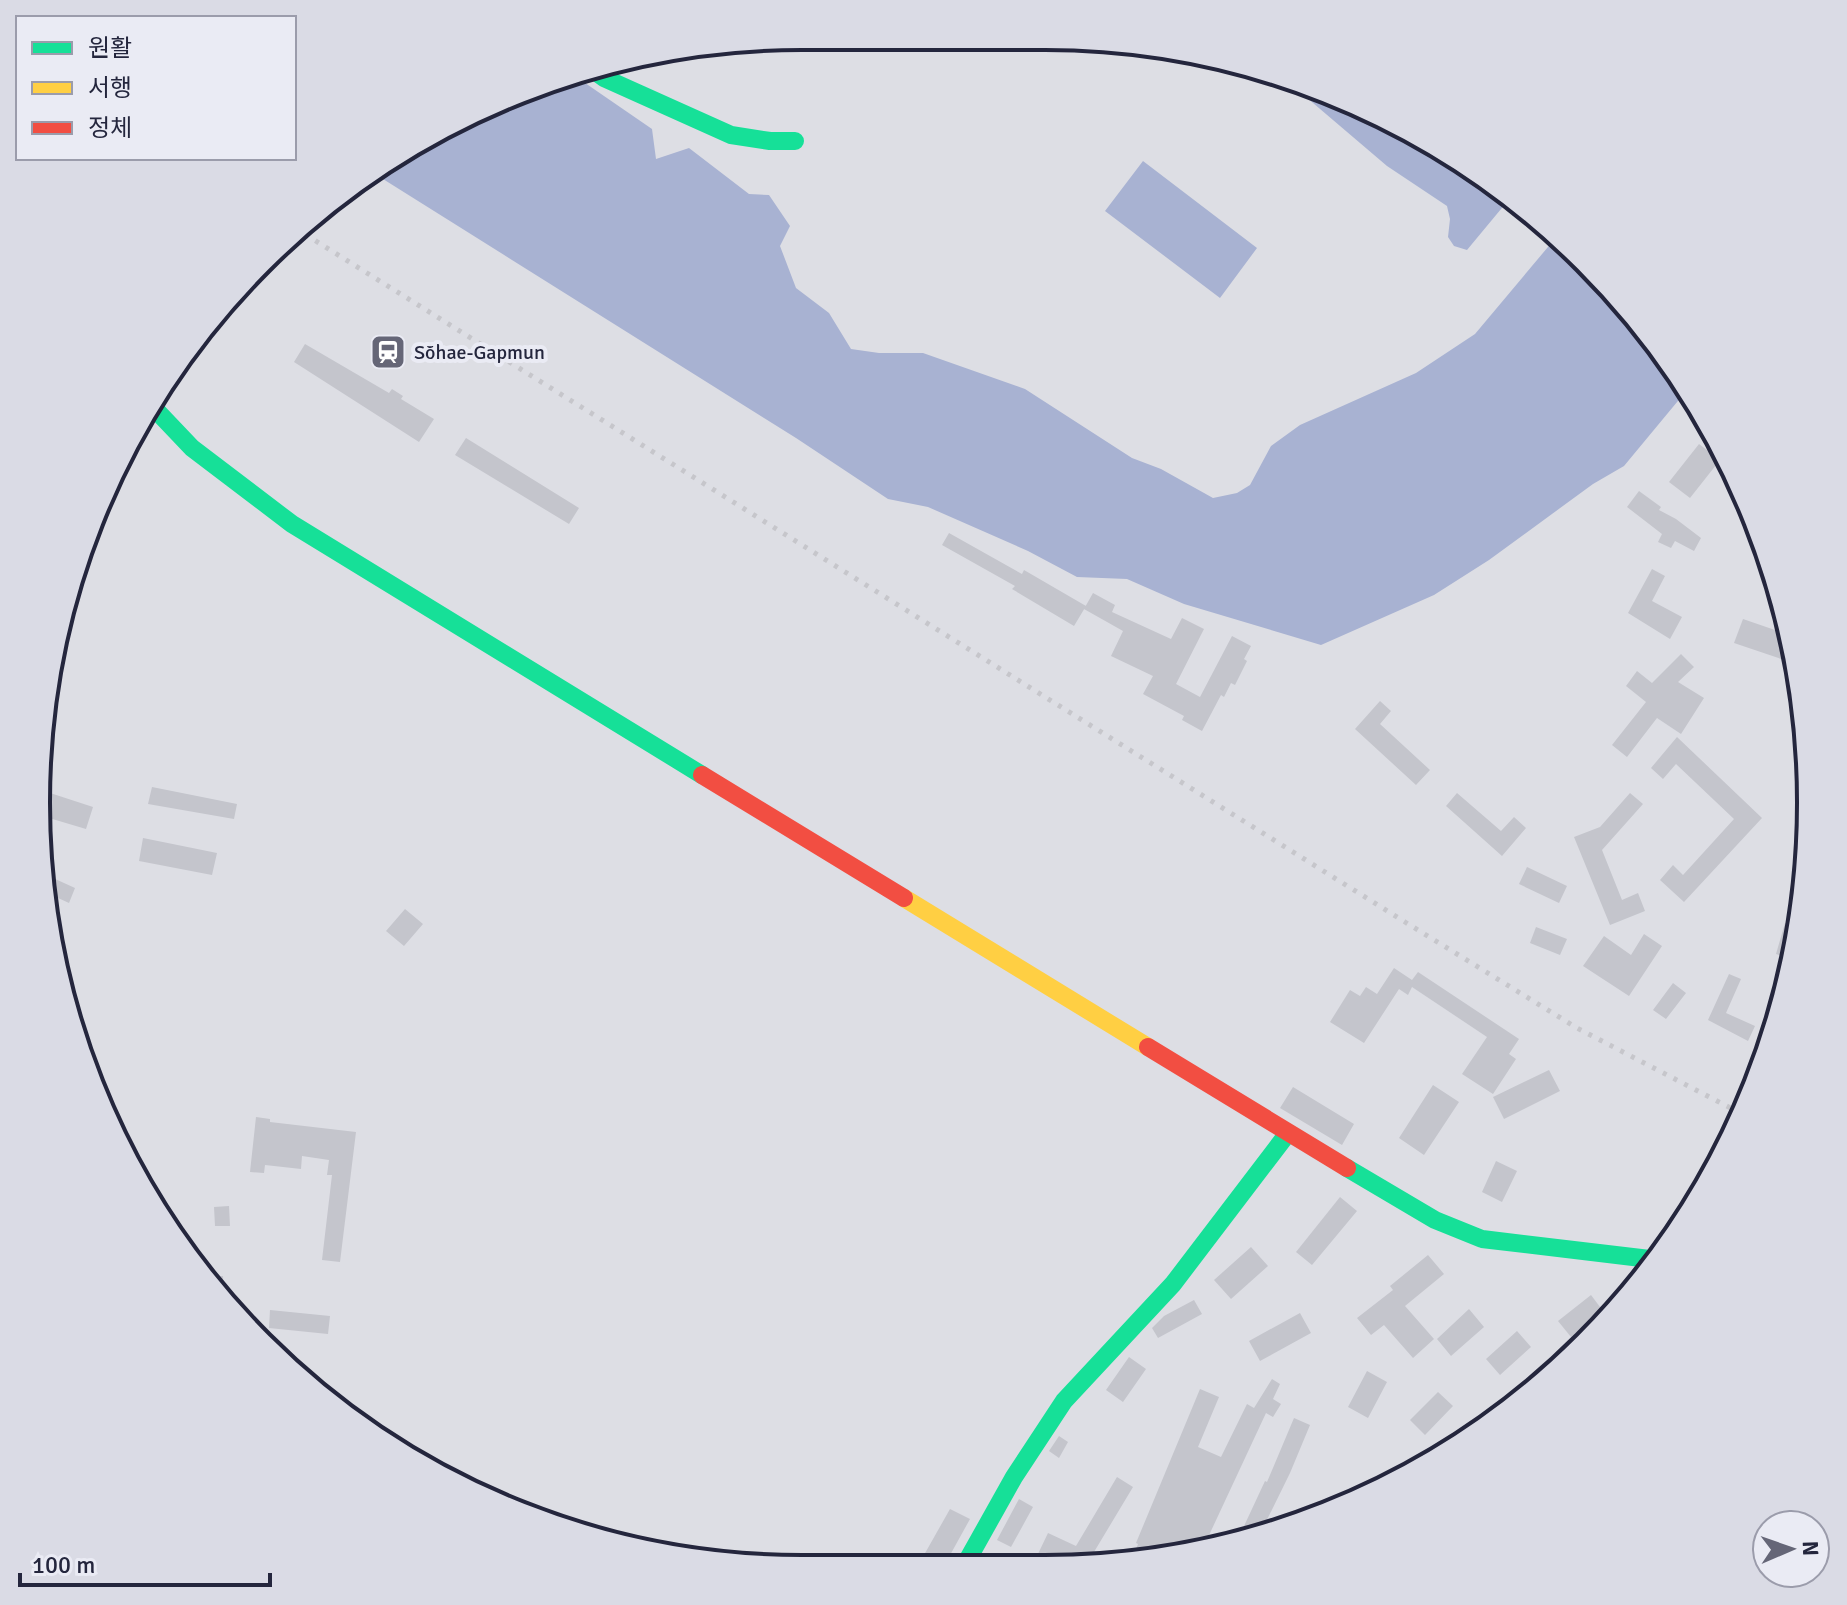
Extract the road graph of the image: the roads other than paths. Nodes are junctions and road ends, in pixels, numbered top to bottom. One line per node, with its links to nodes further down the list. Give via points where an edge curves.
1 (603, 77): 2 (main road, via 731,135)
2 (795, 141)
3 (159, 413): 4 (main road, via 192,448 292,524)
4 (1288, 1133): 5 (main road, via 1435,1220 1482,1239); 6 (main road, via 1173,1284 1064,1401)
5 (1643, 1258)
6 (970, 1555)

